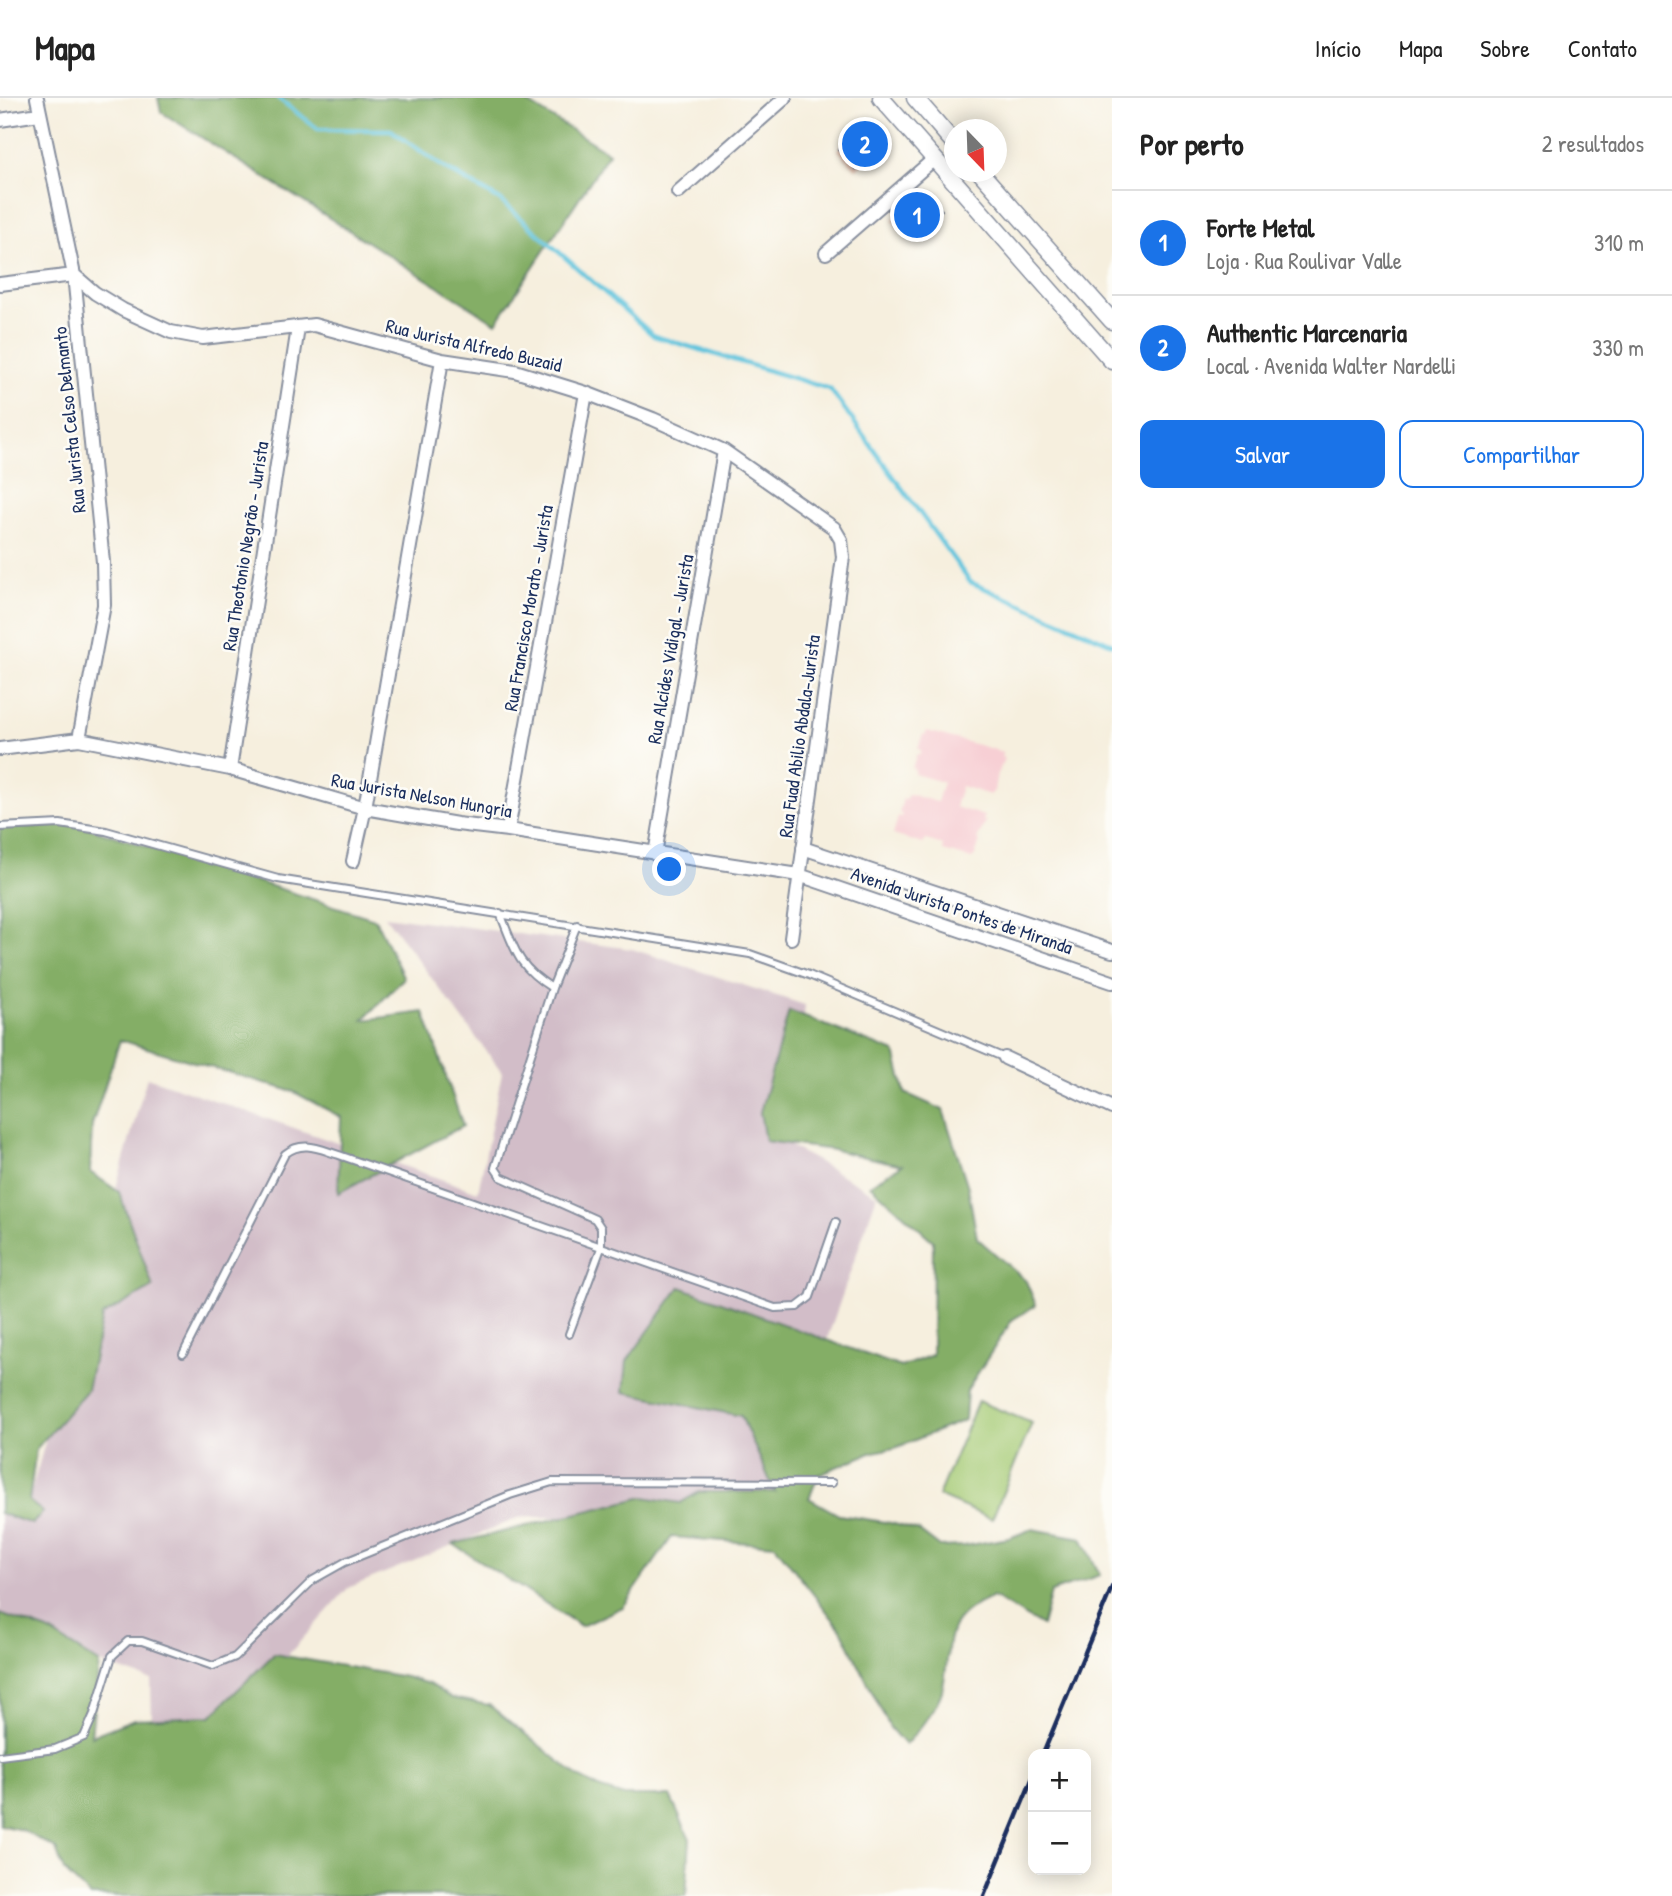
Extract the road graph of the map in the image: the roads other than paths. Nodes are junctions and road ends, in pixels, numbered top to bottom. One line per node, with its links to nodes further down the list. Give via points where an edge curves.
1 (37, 98): 5 (street, Rua Jurista Celso Delmanto)
2 (785, 98): 10 (street)
3 (881, 98): 8 (street)
4 (915, 98): 7 (street)
5 (39, 114): 6 (street); 12 (street, Rua Jurista Celso Delmanto)
6 (0, 120)
7 (944, 131)
8 (934, 159): 11 (street); 17 (street)
9 (990, 182): 14 (street)
10 (678, 192)
11 (826, 253)
12 (74, 275): 13 (street); 15 (street, Rua Jurista Alfredo Buzaid, via 122,310 171,332 203,338); 21 (street, Rua Jurista Celso Delmanto, via 104,605)
13 (0, 284)
14 (1112, 321)
15 (298, 328): 16 (street, Rua Jurista Alfredo Buzaid, via 314,325); 23 (street, Rua Theotonio Negrão - Jurista)
16 (442, 360): 18 (street, Rua Jurista Alfredo Buzaid, via 515,371); 24 (street)
17 (1112, 361)
18 (586, 393): 19 (street, Rua Jurista Alfredo Buzaid); 26 (street, Rua Francisco Morato - Jurista)
19 (724, 451): 20 (street, Rua Jurista Alfredo Buzaid, via 834,528); 28 (street, Rua Alcides Vidigal - Jurista)
20 (841, 540): 27 (street, Rua Fuad Abilio Abdala-Jurista, via 843,557)
21 (79, 739): 22 (street, Rua Jurista Nelson Hungria); 23 (street, Rua Jurista Nelson Hungria)
22 (0, 749)
23 (230, 769): 24 (street, Rua Jurista Nelson Hungria)
24 (365, 808): 26 (street, Rua Jurista Nelson Hungria); 29 (street)
25 (0, 827): 31 (lane, via 60,824 106,831 278,879)
26 (508, 830): 28 (street, Rua Jurista Nelson Hungria)
27 (803, 848): 30 (street, Rua Fuad Abilio Abdala-Jurista); 34 (street, Avenida Jurista Pontes de Miranda)
28 (654, 854): 30 (street, Rua Jurista Nelson Hungria)
29 (354, 861)
30 (799, 875): 33 (street, Rua Fuad Abilio Abdala-Jurista); 35 (street, Avenida Jurista Pontes de Miranda)
31 (500, 913): 32 (lane); 36 (lane, via 527,970)
32 (577, 925): 36 (lane); 37 (lane, via 750,954)
33 (791, 938)
34 (1112, 951)
35 (1112, 982)
36 (552, 988): 40 (lane, via 495,1168 501,1177 595,1219 601,1228)
37 (1005, 1058): 38 (street)
38 (1112, 1108)
39 (836, 1222): 40 (lane, via 810,1297 797,1307 775,1308)
40 (601, 1248): 41 (lane); 42 (lane, via 339,1155 295,1146 285,1154)
41 (569, 1334)
42 (183, 1354)
43 (832, 1483): 44 (lane, via 552,1482 510,1495 345,1562 313,1580 235,1657 213,1666 142,1641 128,1641 112,1656 84,1737 55,1749)
44 (0, 1756)

